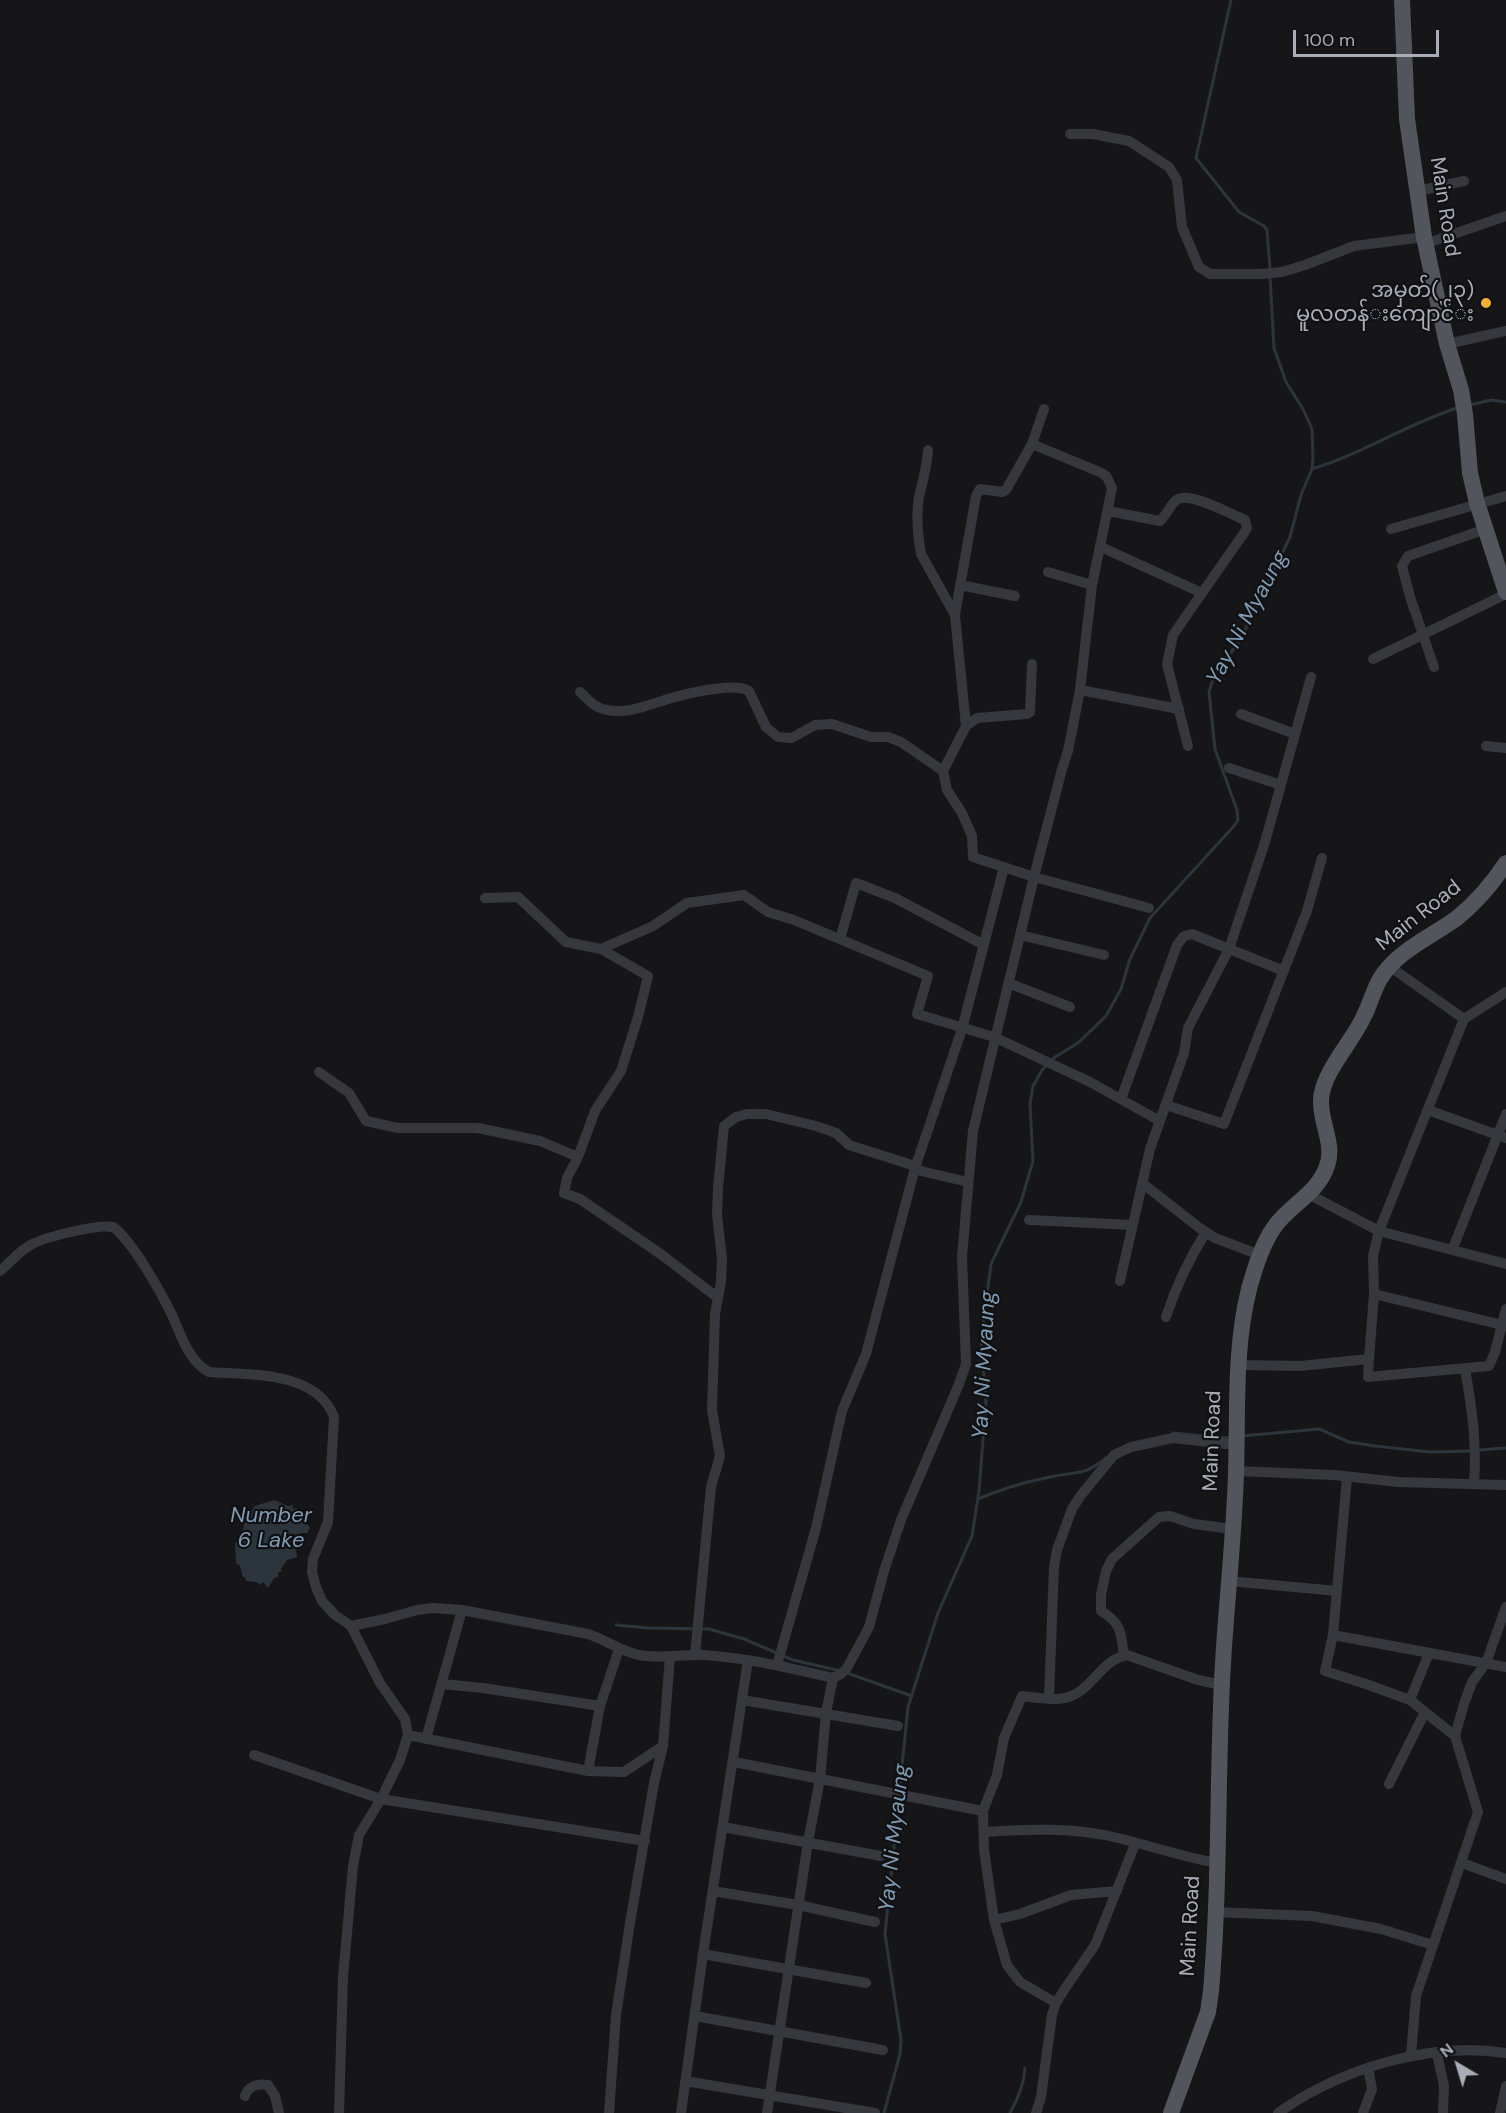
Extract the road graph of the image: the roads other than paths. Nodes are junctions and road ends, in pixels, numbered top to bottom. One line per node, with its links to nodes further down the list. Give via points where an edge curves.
1 (1402, 0): 4 (main road, Main Road, via 1407,119)
2 (1070, 134): 6 (street, via 1129,141 1169,167 1177,180 1182,227 1199,267 1210,274 1282,272 1354,246)
3 (1464, 181): 4 (street)
4 (1418, 191): 6 (main road, Main Road)
5 (1506, 216): 6 (street)
6 (1424, 240): 8 (main road, Main Road)
7 (1506, 331): 8 (street)
8 (1447, 344): 13 (main road, Main Road, via 1461,390)
9 (1044, 408): 10 (street)
10 (1032, 444): 14 (street, via 1107,477 1112,488); 19 (street, via 1006,490 978,492)
11 (927, 450): 24 (street, via 919,499 921,554)
12 (1506, 496): 13 (street)
13 (1477, 503): 15 (street); 16 (main road, Main Road)
14 (1108, 511): 17 (street); 21 (street, via 1160,521 1174,503 1185,498 1245,520 1247,528)
15 (1391, 529)
16 (1486, 529): 22 (main road, Main Road); 25 (street, via 1403,561)
17 (1101, 548): 20 (street); 21 (street)
18 (1048, 572): 20 (street)
19 (960, 585): 23 (street); 24 (street)
20 (1092, 585): 30 (street)
21 (1202, 593): 32 (street, via 1173,635 1167,664)
22 (1506, 593): 25 (street)
23 (1015, 596)
24 (956, 615): 34 (street)
25 (1423, 635): 26 (street); 28 (street)
26 (1373, 659)
27 (1032, 664): 34 (street, via 1030,712 983,717)
28 (1434, 667)
29 (1311, 677): 35 (street)
30 (1080, 690): 32 (street); 45 (street)
31 (580, 692): 40 (street, via 599,708 623,712 664,700 740,687 749,691 766,728 778,737 792,738 815,725 832,724 901,742)
32 (1179, 709): 36 (street)
33 (1241, 714): 35 (street)
34 (966, 726): 40 (street)
35 (1295, 734): 41 (street)
36 (1188, 746)
37 (1486, 746): 38 (street)
38 (1506, 748)
39 (1229, 768): 41 (street)
40 (943, 771): 44 (street, via 947,790 972,836 974,857)
41 (1281, 785): 52 (street)
42 (1322, 858): 55 (street)
43 (1506, 863): 54 (main road, Main Road, via 1476,902)
44 (1004, 867): 45 (street); 50 (street)
45 (1034, 877): 47 (street); 48 (street)
46 (485, 898): 51 (street, via 518,897 566,942)
47 (1149, 908)
48 (1020, 935): 53 (street); 56 (street)
49 (840, 939): 50 (street, via 856,883 895,898); 51 (street, via 768,912 744,895 687,903 653,926); 60 (street, via 928,976 917,1014)
50 (984, 945): 60 (street)
51 (601, 949): 69 (street, via 648,976 621,1071 595,1111)
52 (1229, 949): 55 (street); 63 (street, via 1192,934 1184,936 1177,945); 64 (street, via 1188,1028 1184,1053)
53 (1104, 955)
54 (1389, 966): 59 (street); 73 (main road, Main Road, via 1324,1084 1321,1109 1330,1155 1323,1174)
55 (1284, 971): 64 (street, via 1224,1124)
56 (1008, 983): 58 (street); 61 (street)
57 (1506, 992): 59 (street)
58 (1070, 1007)
59 (1464, 1019): 65 (street)
60 (962, 1029): 61 (street); 70 (street)
61 (994, 1037): 63 (street); 71 (street, via 973,1131)
62 (319, 1072): 69 (street, via 349,1093 366,1121 398,1128 478,1128 540,1141)
63 (1121, 1099): 67 (street)
64 (1166, 1105): 67 (street)
65 (1428, 1110): 68 (street); 76 (street)
66 (1506, 1114): 68 (street)
67 (1160, 1121): 72 (street)
68 (1502, 1137): 78 (street)
69 (578, 1157): 84 (street, via 564,1193 598,1211)
70 (915, 1168): 71 (street); 84 (street, via 849,1144 836,1133 816,1126 766,1114 747,1114 730,1120 724,1126 718,1188 722,1259); 110 (street, via 866,1353 842,1411 816,1528)
71 (968, 1182): 112 (street, via 962,1257 966,1364 901,1520 869,1627 847,1668)
72 (1142, 1183): 75 (street); 77 (street)
73 (1308, 1194): 76 (street); 79 (main road, Main Road, via 1275,1226)
74 (1029, 1220): 75 (street)
75 (1132, 1225): 82 (street)
76 (1379, 1230): 78 (street); 83 (street, via 1373,1256)
77 (1206, 1232): 79 (street); 86 (street, via 1184,1271)
78 (1453, 1248): 80 (street)
79 (1260, 1255): 89 (main road, Main Road, via 1249,1290)
80 (1506, 1264)
81 (0, 1271): 101 (street, via 39,1240 100,1226 113,1227 129,1243 202,1368 209,1372 275,1377 321,1395 334,1417 328,1522 313,1559 312,1572 322,1601)
82 (1120, 1281)
83 (1374, 1294): 87 (street); 88 (street)
84 (718, 1298): 105 (street, via 712,1410 720,1456 711,1487)
85 (1506, 1309): 87 (street)
86 (1166, 1317)
87 (1504, 1325): 90 (street, via 1489,1366)
88 (1369, 1359): 89 (street, via 1300,1366); 90 (street, via 1368,1377)
89 (1238, 1365): 91 (main road, Main Road)
90 (1465, 1370): 94 (street, via 1474,1416)
91 (1235, 1445): 92 (main road, Main Road); 115 (street, via 1173,1438 1131,1447 1114,1455 1080,1495 1057,1550 1054,1568)
92 (1236, 1471): 93 (street); 96 (main road, Main Road)
93 (1347, 1477): 94 (street); 98 (street)
94 (1474, 1484): 95 (street)
95 (1506, 1485)
96 (1232, 1529): 97 (main road, Main Road); 107 (street, via 1159,1517 1112,1558 1101,1595 1101,1611 1118,1624)
97 (1229, 1581): 98 (street); 114 (main road, Main Road)
98 (1337, 1591): 102 (street)
99 (1506, 1607): 109 (street)
100 (462, 1610): 101 (street, via 417,1610); 103 (street, via 588,1634); 113 (street)
101 (351, 1626): 122 (street, via 380,1683 405,1719)
102 (1333, 1635): 104 (street); 117 (street, via 1325,1671)
103 (620, 1649): 106 (street); 118 (street)
104 (1429, 1653): 109 (street); 117 (street)
105 (695, 1655): 106 (street); 108 (street)
106 (670, 1656): 125 (street)
107 (1124, 1656): 114 (street); 115 (street, via 1106,1664 1078,1693 1064,1699)
108 (748, 1660): 110 (street); 116 (street)
109 (1486, 1663): 111 (street); 123 (street, via 1472,1682)
110 (777, 1665): 112 (street)
111 (1506, 1667)
112 (833, 1678): 120 (street)
113 (442, 1684): 118 (street); 124 (street)
114 (1222, 1685): 139 (main road, Main Road)
115 (1049, 1697): 132 (street, via 1022,1696 1004,1738 997,1774)
116 (742, 1700): 120 (street); 127 (street)
117 (1410, 1700): 119 (street)
118 (600, 1706): 128 (street)
119 (1425, 1712): 123 (street); 130 (street)
120 (826, 1713): 121 (street); 129 (street)
121 (898, 1726)
122 (408, 1735): 124 (street); 131 (street)
123 (1455, 1736): 140 (street, via 1478,1812)
124 (426, 1739): 128 (street)
125 (663, 1746): 128 (street, via 624,1772); 135 (street)
126 (254, 1755): 131 (street)
127 (734, 1762): 129 (street); 133 (street)
128 (588, 1771)
129 (820, 1779): 132 (street); 136 (street)
130 (1389, 1784)
131 (381, 1799): 135 (street); 165 (street, via 359,1835 353,1866 342,1989)
132 (983, 1811): 134 (street)
133 (723, 1827): 136 (street); 142 (street)
134 (984, 1832): 137 (street, via 1039,1829 1117,1838); 146 (street)
135 (645, 1841): 166 (street, via 616,2014)
136 (808, 1842): 138 (street); 144 (street)
137 (1135, 1844): 139 (street); 143 (street)
138 (881, 1856)
139 (1217, 1863): 145 (main road, Main Road)
140 (1462, 1863): 141 (street); 148 (street)
141 (1506, 1879)
142 (713, 1891): 144 (street); 149 (street)
143 (1116, 1892): 146 (street, via 1071,1895); 152 (street, via 1095,1945)
144 (798, 1905): 147 (street); 150 (street)
145 (1215, 1912): 148 (street, via 1312,1916 1381,1929); 171 (main road, Main Road, via 1208,2012)
146 (994, 1920): 152 (street, via 1012,1974)
147 (875, 1922)
148 (1433, 1945): 158 (street, via 1416,1996)
149 (703, 1954): 150 (street); 153 (street)
150 (788, 1968): 151 (street); 154 (street)
151 (866, 1983)
152 (1056, 2003): 170 (street)
153 (695, 2016): 154 (street); 160 (street)
154 (779, 2033): 155 (street); 163 (street)
155 (884, 2050)
156 (1506, 2053): 157 (street, via 1489,2050)
157 (1437, 2054): 158 (street); 174 (street, via 1444,2086)
158 (1411, 2055): 159 (street)
159 (1368, 2068): 172 (street, via 1320,2087); 173 (street, via 1372,2089)
160 (685, 2081): 163 (street); 167 (street)
161 (1506, 2086): 175 (street)
162 (244, 2096): 164 (street, via 255,2085 268,2085)
163 (770, 2096): 168 (street); 169 (street)
164 (279, 2113)
165 (339, 2113)
166 (609, 2113)
167 (681, 2113)
168 (767, 2113)
169 (875, 2113)
170 (1036, 2113)
171 (1171, 2113)
172 (1278, 2113)
173 (1363, 2113)
174 (1443, 2113)
175 (1500, 2113)

